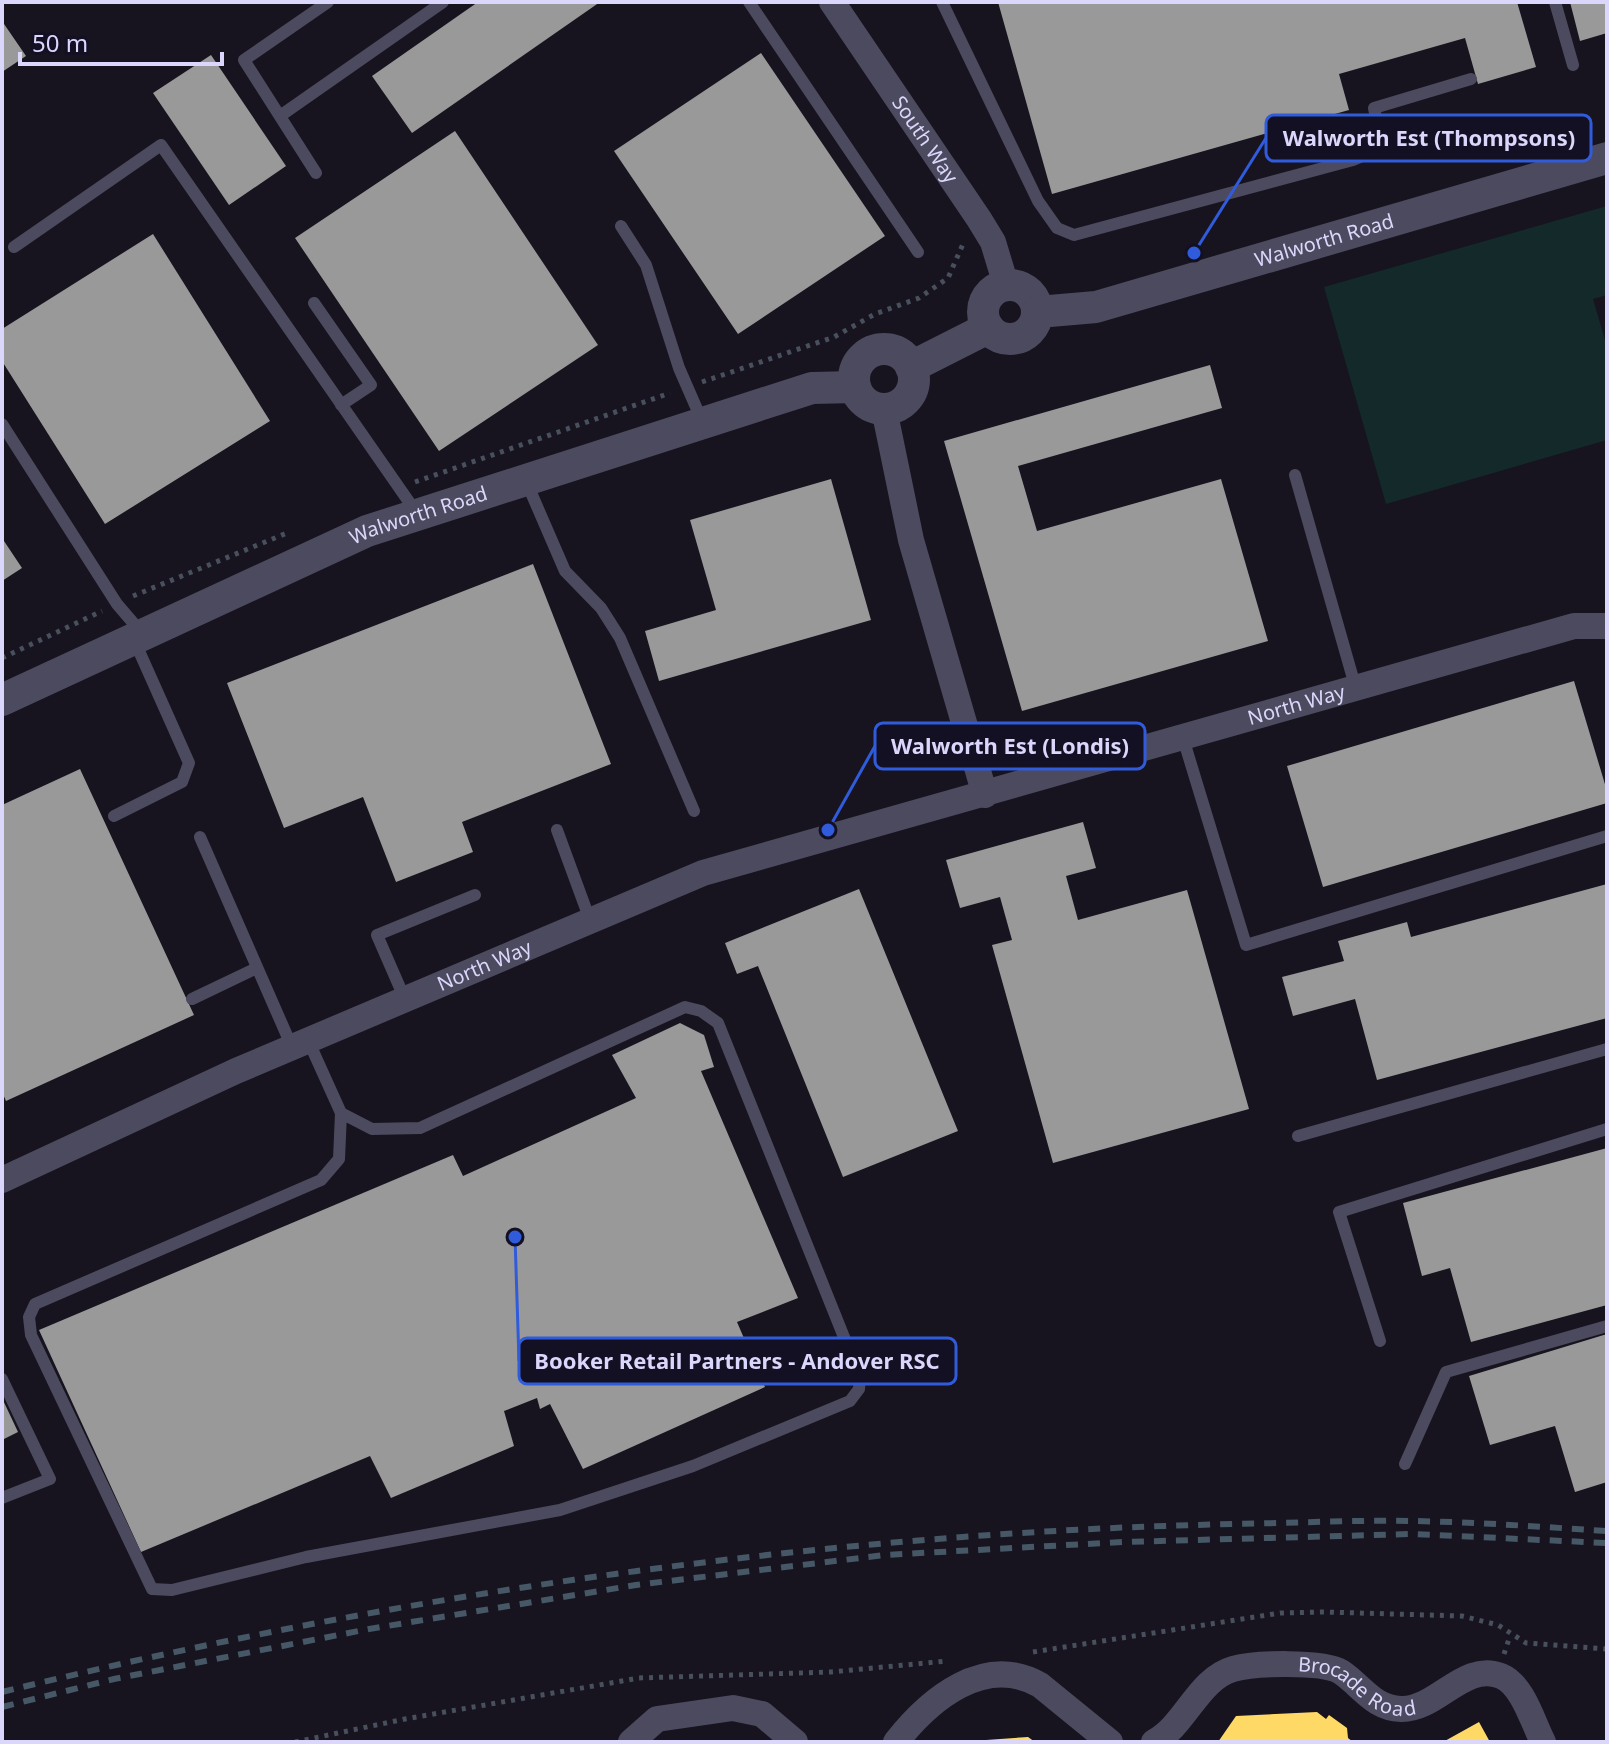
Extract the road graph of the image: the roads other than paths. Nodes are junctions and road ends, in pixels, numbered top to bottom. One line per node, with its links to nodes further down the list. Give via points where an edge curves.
1 (328, 2): 9 (lane, via 244,60)
2 (443, 2): 9 (lane)
3 (749, 2): 14 (lane)
4 (942, 2): 8 (lane, via 1038,201 1057,228 1074,235 1353,160 1369,153 1380,138 1374,108)
5 (1555, 2): 7 (lane)
6 (836, 3): 15 (street, South Way, via 993,242)
7 (1573, 65)
8 (1471, 79)
9 (280, 116): 11 (lane)
10 (1607, 158): 17 (street, Walworth Road, via 1096,307)
11 (316, 173)
12 (621, 226): 23 (lane, via 646,265)
13 (14, 247): 21 (lane, via 161,145)
14 (918, 252)
15 (1006, 285): 17 (street, via 1024,288); 18 (street, via 985,301)
16 (314, 303): 21 (lane, via 371,385)
17 (1038, 312): 18 (street, via 1031,330 1015,339 996,336)
18 (988, 328): 19 (street)
19 (911, 367): 20 (street, via 898,353 869,353 856,368); 22 (street, via 909,396)
20 (855, 387): 22 (street, via 866,404); 23 (street, Walworth Road, via 812,388)
21 (341, 405): 27 (lane)
22 (884, 409): 33 (street, via 911,540)
23 (703, 423): 26 (street, Walworth Road)
24 (2, 424): 29 (lane)
25 (1295, 475): 30 (lane)
26 (526, 480): 27 (street, Walworth Road); 34 (lane, via 565,571 601,608 620,638)
27 (417, 514): 29 (street, Walworth Road, via 367,531)
28 (1607, 626): 30 (street, North Way, via 1574,626)
29 (138, 637): 31 (street, Walworth Road); 35 (lane, via 189,763 182,782)
30 (1356, 689): 32 (street, North Way)
31 (2, 700)
32 (1183, 738): 33 (street, North Way); 37 (lane, via 1246,945)
33 (985, 795): 40 (street, North Way, via 703,873)
34 (694, 811)
35 (114, 816)
36 (557, 830): 40 (lane)
37 (1607, 836)
38 (200, 837): 41 (lane)
39 (475, 895): 42 (lane, via 377,935)
40 (590, 920): 42 (street, North Way)
41 (257, 968): 43 (lane); 44 (lane)
42 (404, 997): 44 (street, North Way)
43 (192, 999)
44 (300, 1043): 46 (lane); 49 (street, North Way)
45 (1607, 1049): 48 (lane)
46 (341, 1113): 46 (lane, via 372,1129 420,1128 685,1007 701,1011 718,1023 860,1377 859,1389 850,1401 693,1466 560,1510 306,1557 172,1590 152,1589 31,1335 29,1317 35,1304 321,1180 339,1159)
47 (1607, 1129): 51 (lane, via 1339,1212)
48 (1298, 1136)
49 (2, 1180)
50 (1607, 1326): 53 (lane, via 1446,1372)
51 (1380, 1341)
52 (2, 1379): 54 (lane, via 50,1479)
53 (1405, 1464)
54 (2, 1498)
55 (631, 1742): 56 (street, via 657,1719 733,1708 762,1714)
56 (795, 1742)
57 (896, 1742): 58 (street, via 943,1692 1003,1676 1040,1685)
58 (1110, 1742)
59 (1154, 1742): 60 (street, Brocade Road, via 1228,1670 1311,1666 1340,1672 1380,1705 1405,1710 1476,1674 1501,1676 1517,1690)
60 (1543, 1742)

